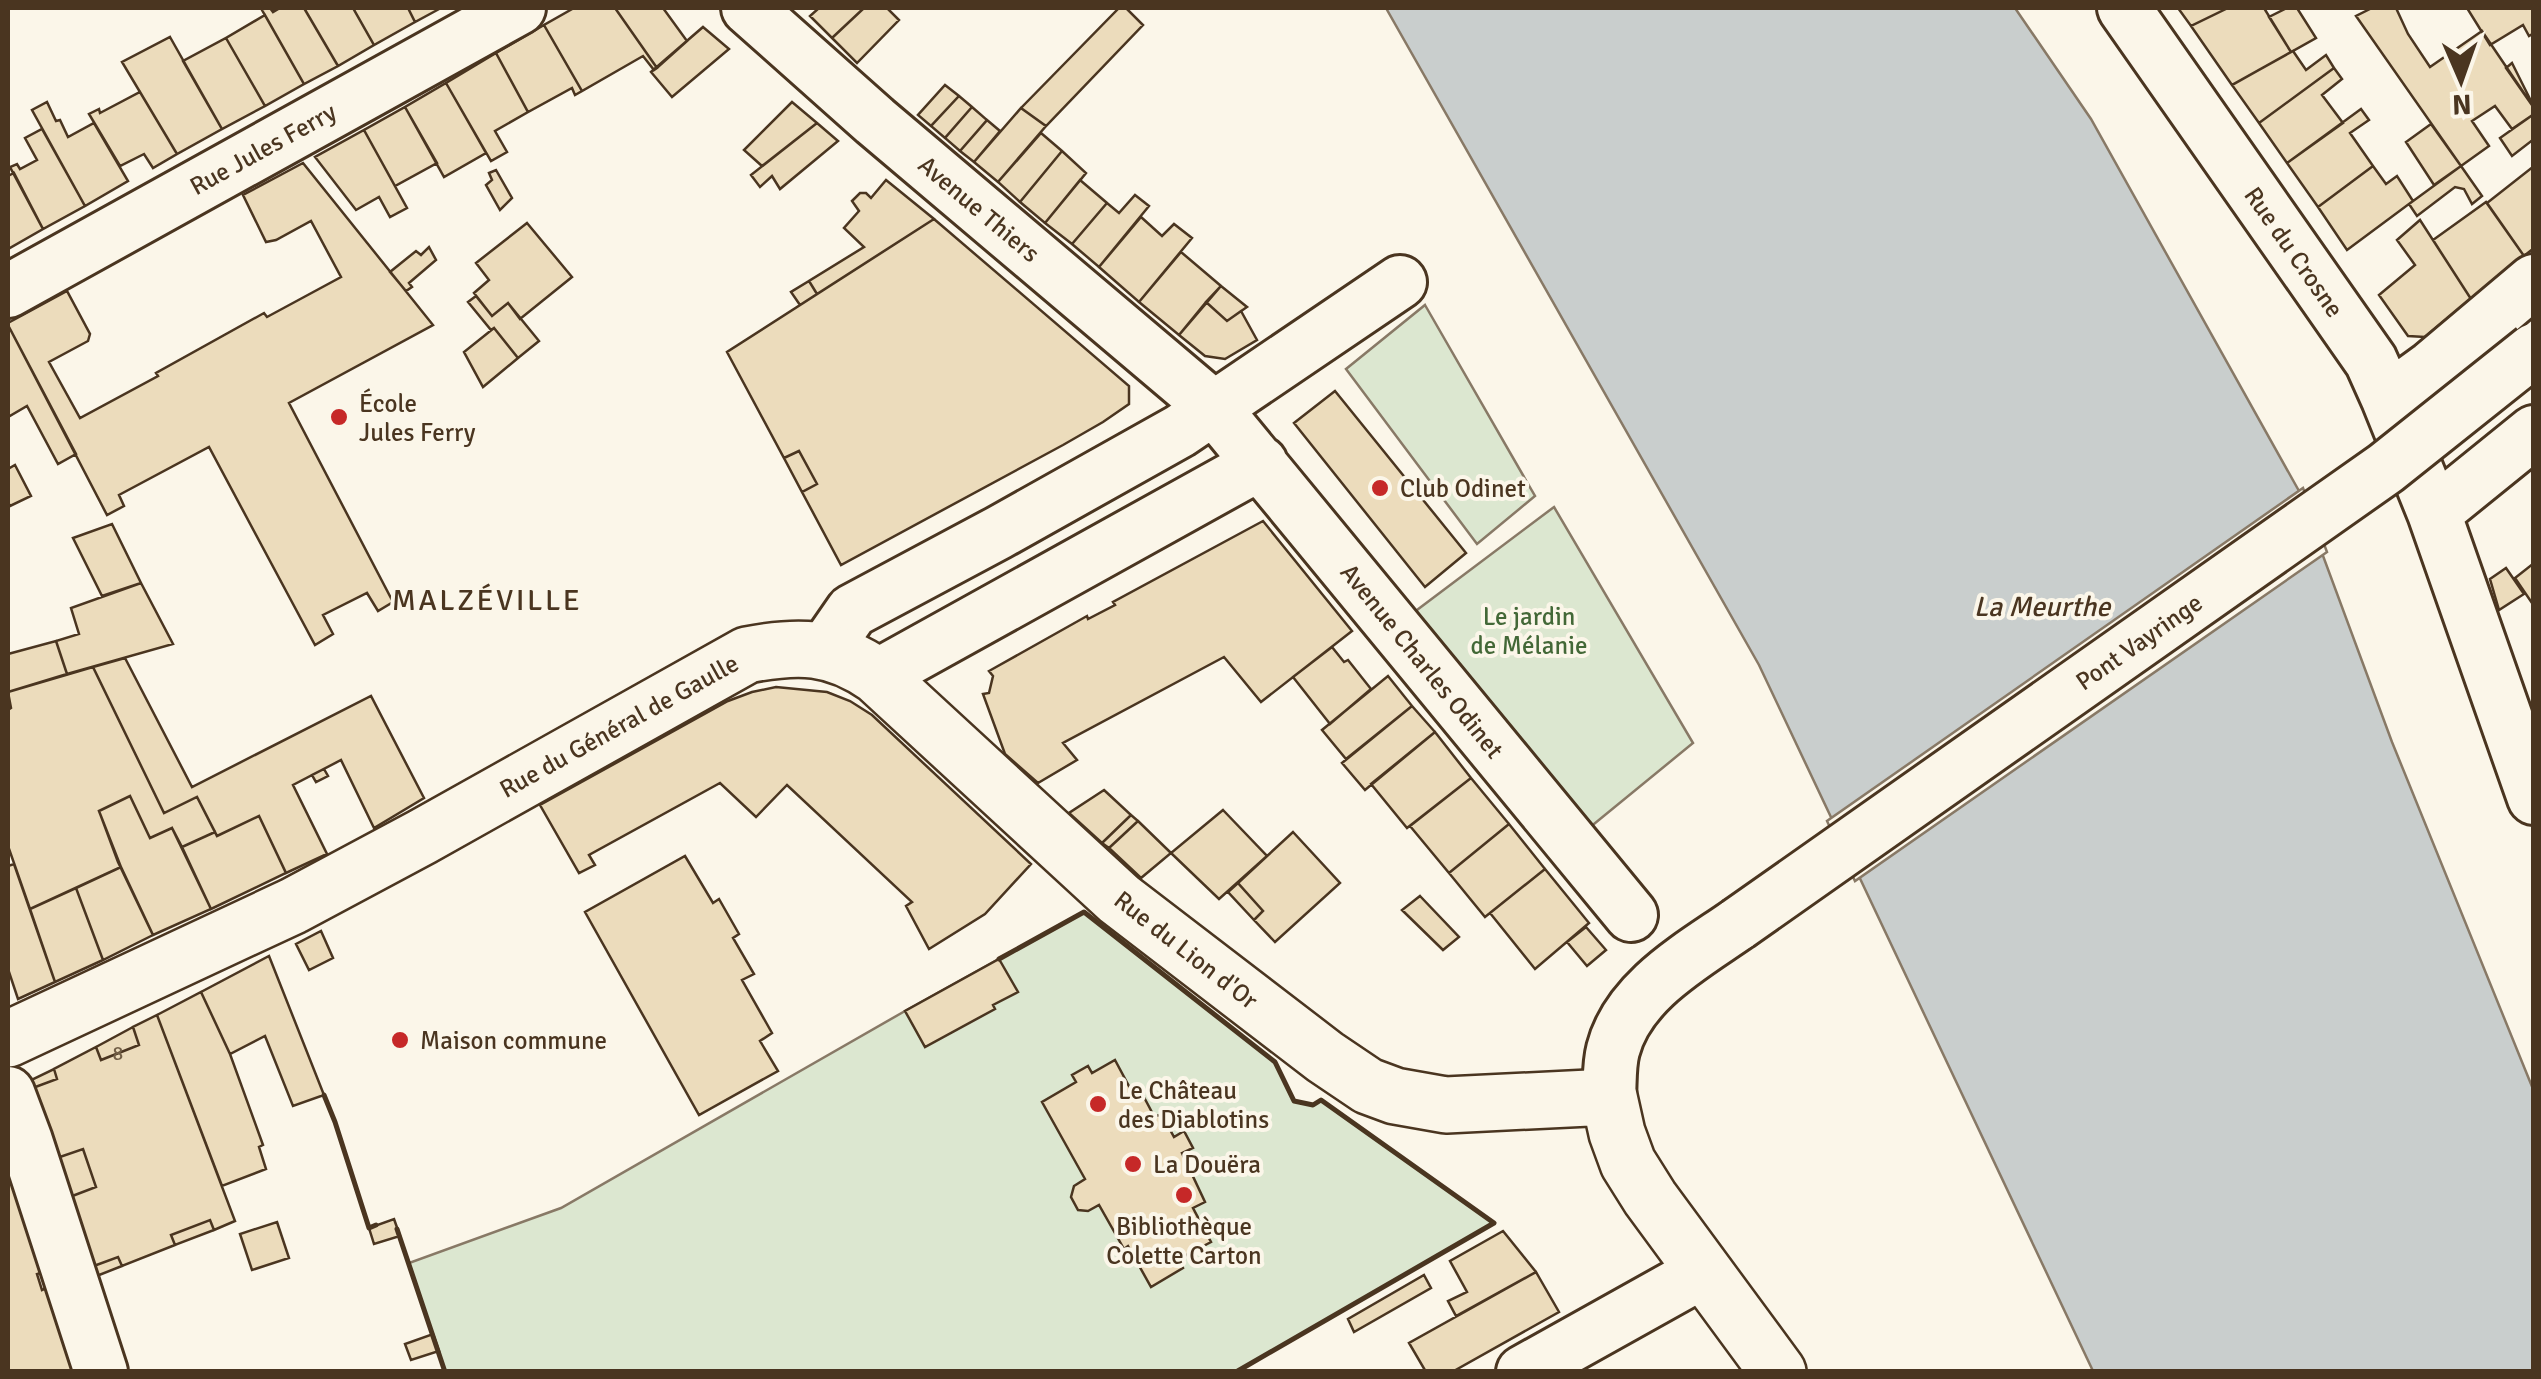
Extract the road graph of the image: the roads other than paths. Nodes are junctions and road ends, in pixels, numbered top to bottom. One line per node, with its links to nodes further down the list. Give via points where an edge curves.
1 (519, 8): 6 (street, Rue Jules Ferry)
2 (748, 8): 9 (street, Avenue Thiers)
3 (2124, 8): 8 (street, Rue du Crosne, via 2371,361)
4 (1400, 282): 9 (street)
5 (2534, 282): 8 (street)
6 (8, 290)
7 (2534, 350): 19 (street, Pont Vayringe, bridge, via 2386,468 1658,983 1613,1048)
8 (2388, 399): 12 (street, Rue du Crosne)
9 (1214, 407): 11 (street, Avenue Charles Odinet); 13 (street, via 852,611)
10 (2534, 432): 12 (street)
11 (1261, 464): 14 (street); 16 (street, Avenue Charles Odinet)
12 (2434, 512): 15 (street, Rue du Crosne)
13 (825, 650): 14 (main road, Rue du Lion d'Or); 17 (main road, Rue du Général de Gaulle, via 747,655 292,906)
14 (877, 676): 19 (main road, Rue du Lion d'Or, via 1119,898 1368,1086 1446,1106)
15 (2534, 798)
16 (1630, 915)
17 (8, 1040)
18 (8, 1093): 21 (street)
19 (1609, 1097): 20 (main road, via 1628,1164)
20 (1704, 1271): 22 (street); 23 (main road)
21 (101, 1372)
22 (1522, 1372)
23 (1778, 1372)

